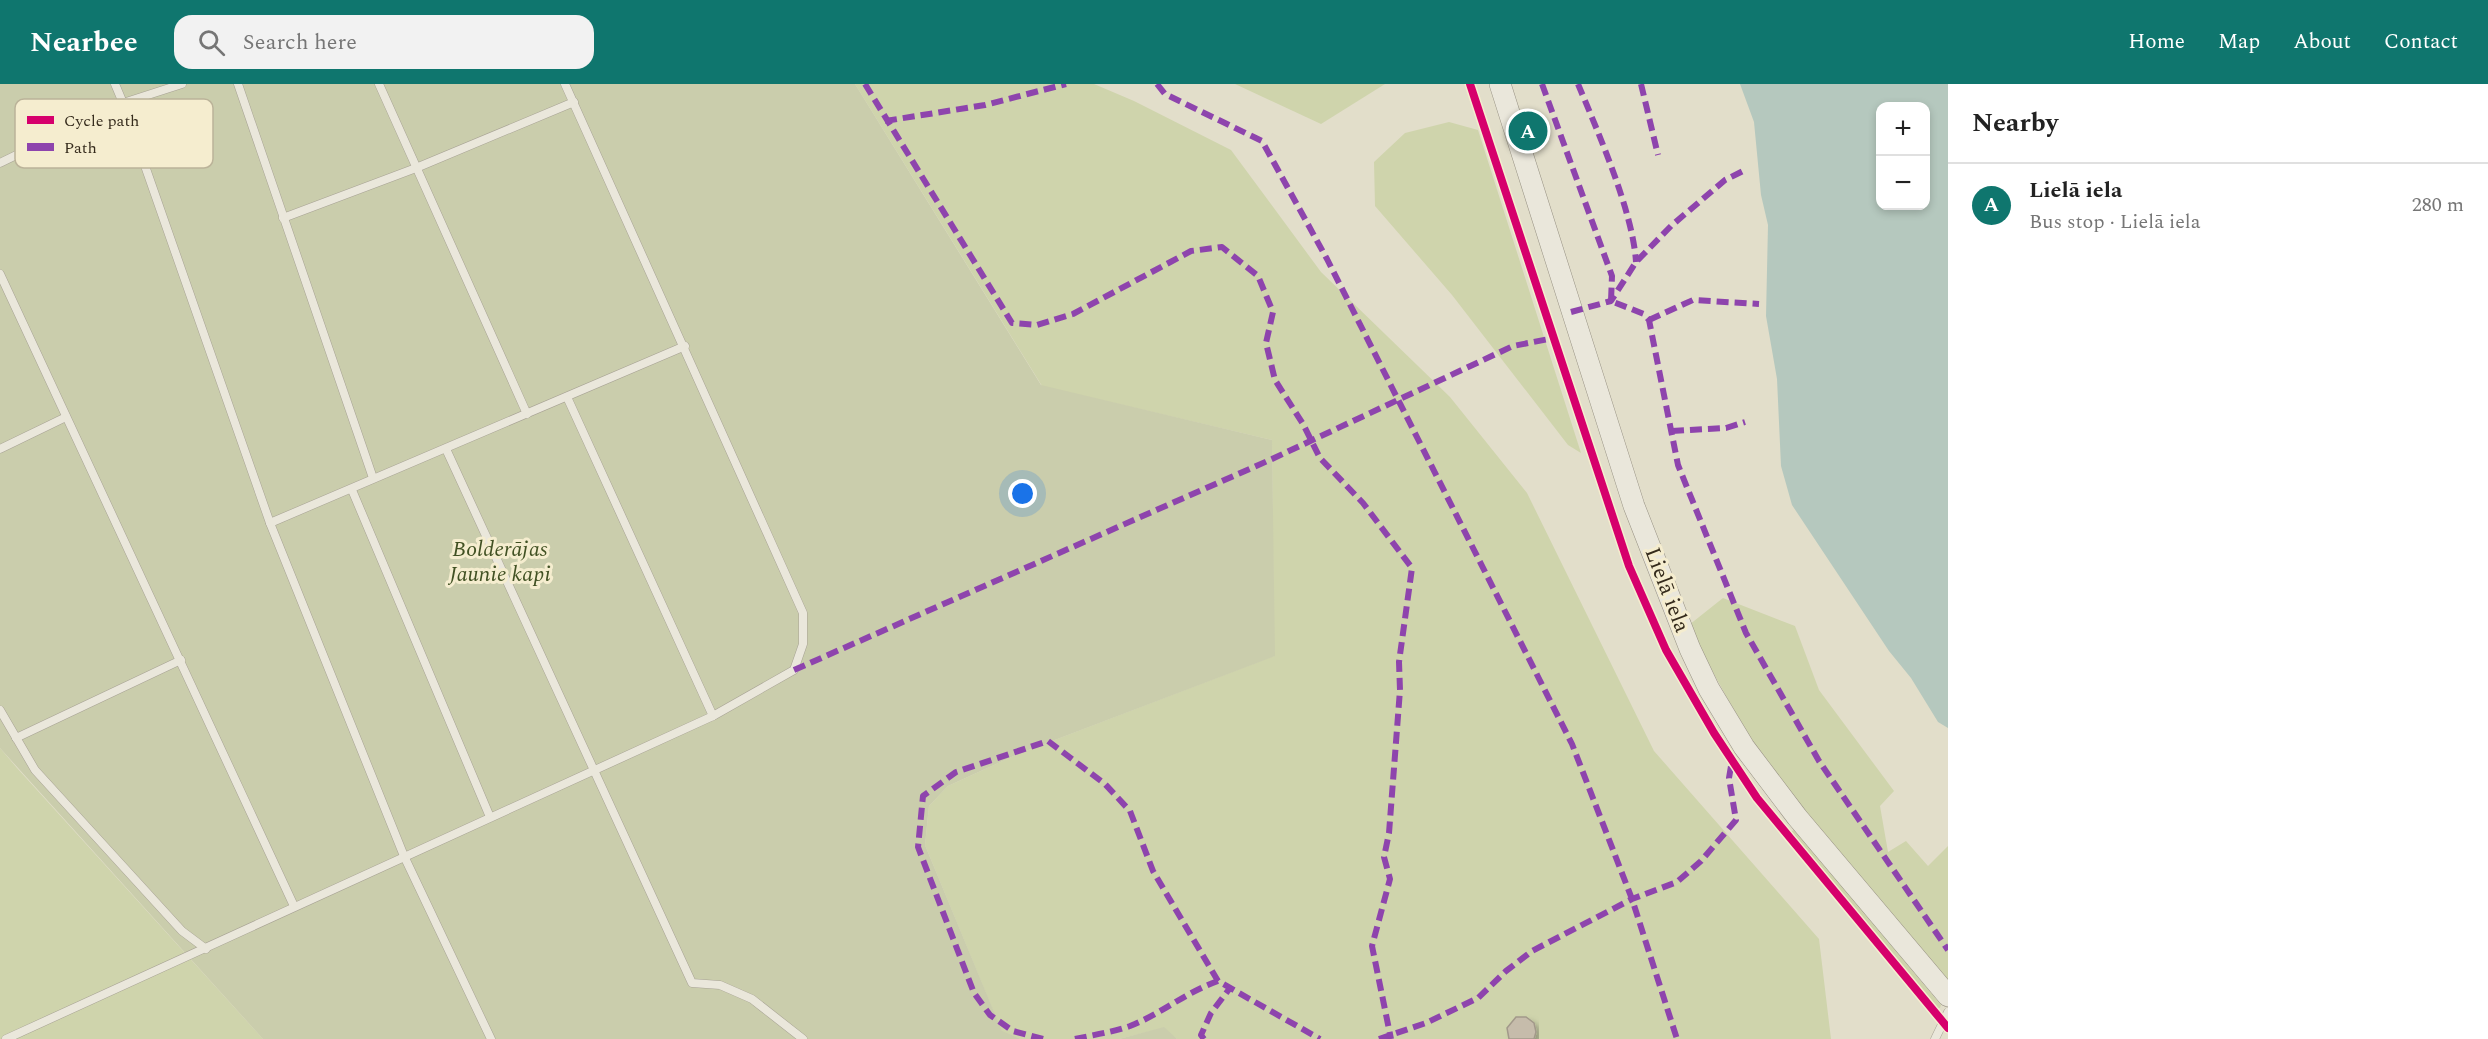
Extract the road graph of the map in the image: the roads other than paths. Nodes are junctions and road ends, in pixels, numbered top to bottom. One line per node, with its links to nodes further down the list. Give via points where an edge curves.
1 (115, 84): 7 (lane)
2 (182, 84): 8 (lane)
3 (238, 84): 14 (lane)
4 (379, 84): 13 (lane)
5 (566, 84): 9 (lane)
6 (1500, 84): 34 (main road, Lielā iela, via 1634,506 1709,689 1744,747 1797,817)
7 (121, 99)
8 (135, 99)
9 (574, 102): 13 (lane); 16 (lane)
10 (15, 156): 11 (lane)
11 (0, 163)
12 (146, 168): 24 (lane)
13 (416, 168): 14 (lane); 18 (lane)
14 (283, 218): 22 (lane)
15 (0, 274): 19 (lane)
16 (685, 346): 17 (lane); 27 (lane, via 803,614 803,644 794,670)
17 (567, 397): 18 (lane); 27 (lane)
18 (526, 414): 21 (lane)
19 (66, 417): 20 (lane); 25 (lane)
20 (0, 448)
21 (446, 449): 22 (lane); 29 (lane)
22 (373, 478): 23 (lane)
23 (352, 490): 24 (lane); 30 (lane)
24 (270, 523): 31 (lane)
25 (181, 660): 28 (lane); 32 (lane)
26 (0, 710): 28 (lane)
27 (713, 716): 29 (lane)
28 (16, 738): 33 (lane, via 42,779 182,931)
29 (592, 771): 30 (lane); 38 (lane, via 692,983 720,985 752,999)
30 (489, 817): 31 (lane)
31 (404, 856): 32 (lane); 37 (lane)
32 (294, 906): 33 (lane)
33 (206, 949): 36 (lane)
34 (1948, 996)
35 (1948, 1012): 39 (lane)
36 (6, 1039)
37 (491, 1039)
38 (803, 1039)
39 (1935, 1039)

